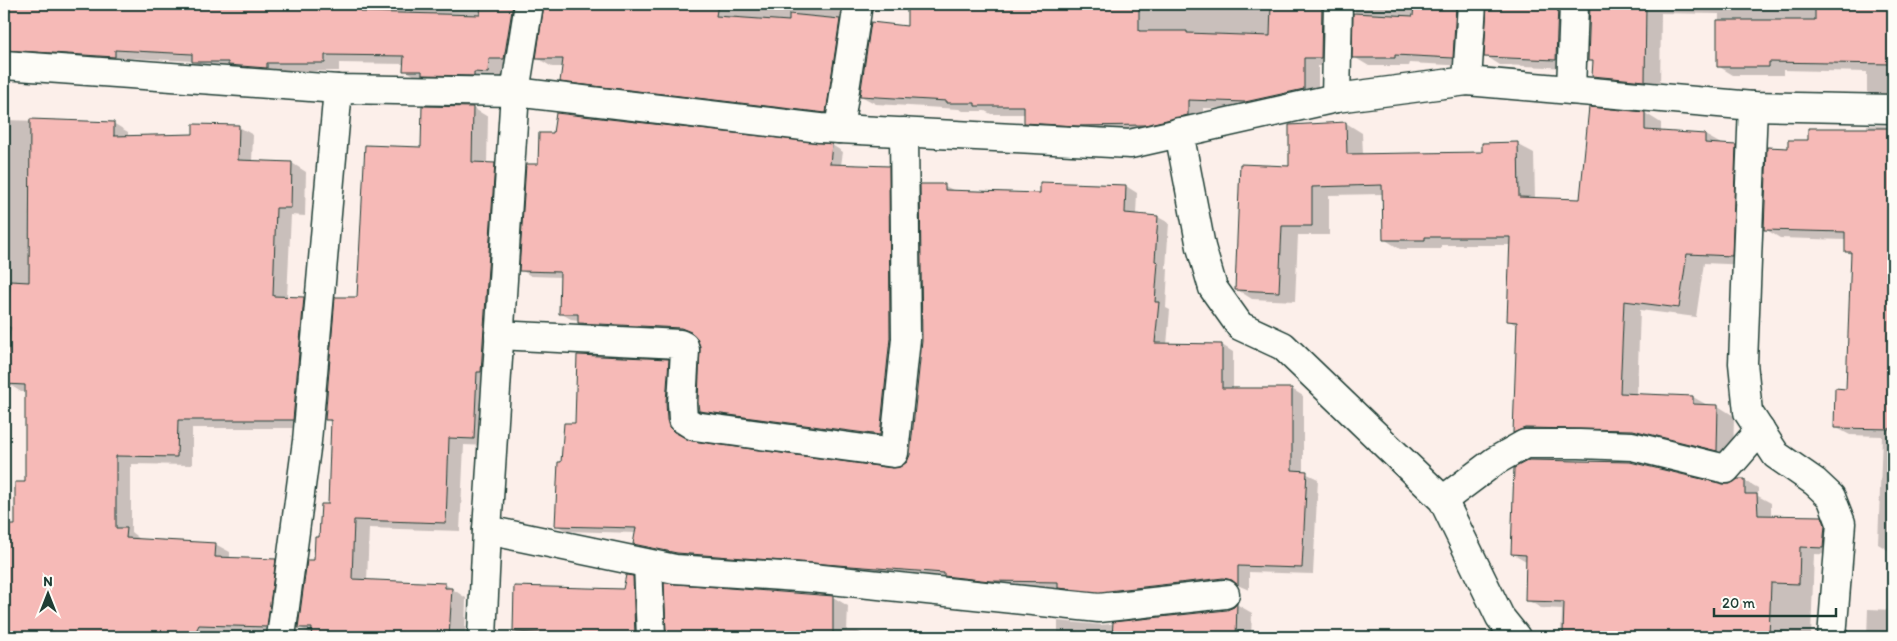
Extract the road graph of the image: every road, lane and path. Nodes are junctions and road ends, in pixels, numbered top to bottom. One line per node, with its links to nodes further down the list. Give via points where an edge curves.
1 (529, 4): 10 (street)
2 (858, 4): 14 (street)
3 (1338, 4): 11 (street)
4 (1472, 4): 7 (street)
5 (1574, 4): 9 (street)
6 (4, 65): 8 (street)
7 (1466, 81): 9 (street); 11 (street)
8 (338, 89): 10 (street); 23 (street, via 307,441)
9 (1571, 90): 12 (street)
10 (515, 92): 14 (street); 17 (street)
11 (1336, 98): 16 (street)
12 (1753, 106): 13 (street); 18 (street, via 1743,363 1748,412)
13 (1893, 109)
14 (839, 129): 15 (street)
15 (904, 132): 16 (street, via 1130,144); 17 (street, via 906,340 894,453 688,423 683,419 685,350 680,344)
16 (1179, 132): 19 (street, via 1201,247 1213,288 1240,326 1283,346)
17 (499, 335): 20 (street)
18 (1760, 430): 19 (street, via 1726,470 1632,446 1525,444 1495,461); 27 (street, via 1776,455 1831,497 1840,523)
19 (1443, 500): 26 (street, via 1500,617)
20 (487, 530): 21 (street); 24 (street)
21 (648, 564): 22 (street, via 1099,608); 25 (street)
22 (1225, 594)
23 (281, 637)
24 (482, 637)
25 (651, 637)
26 (1516, 637)
27 (1832, 637)

